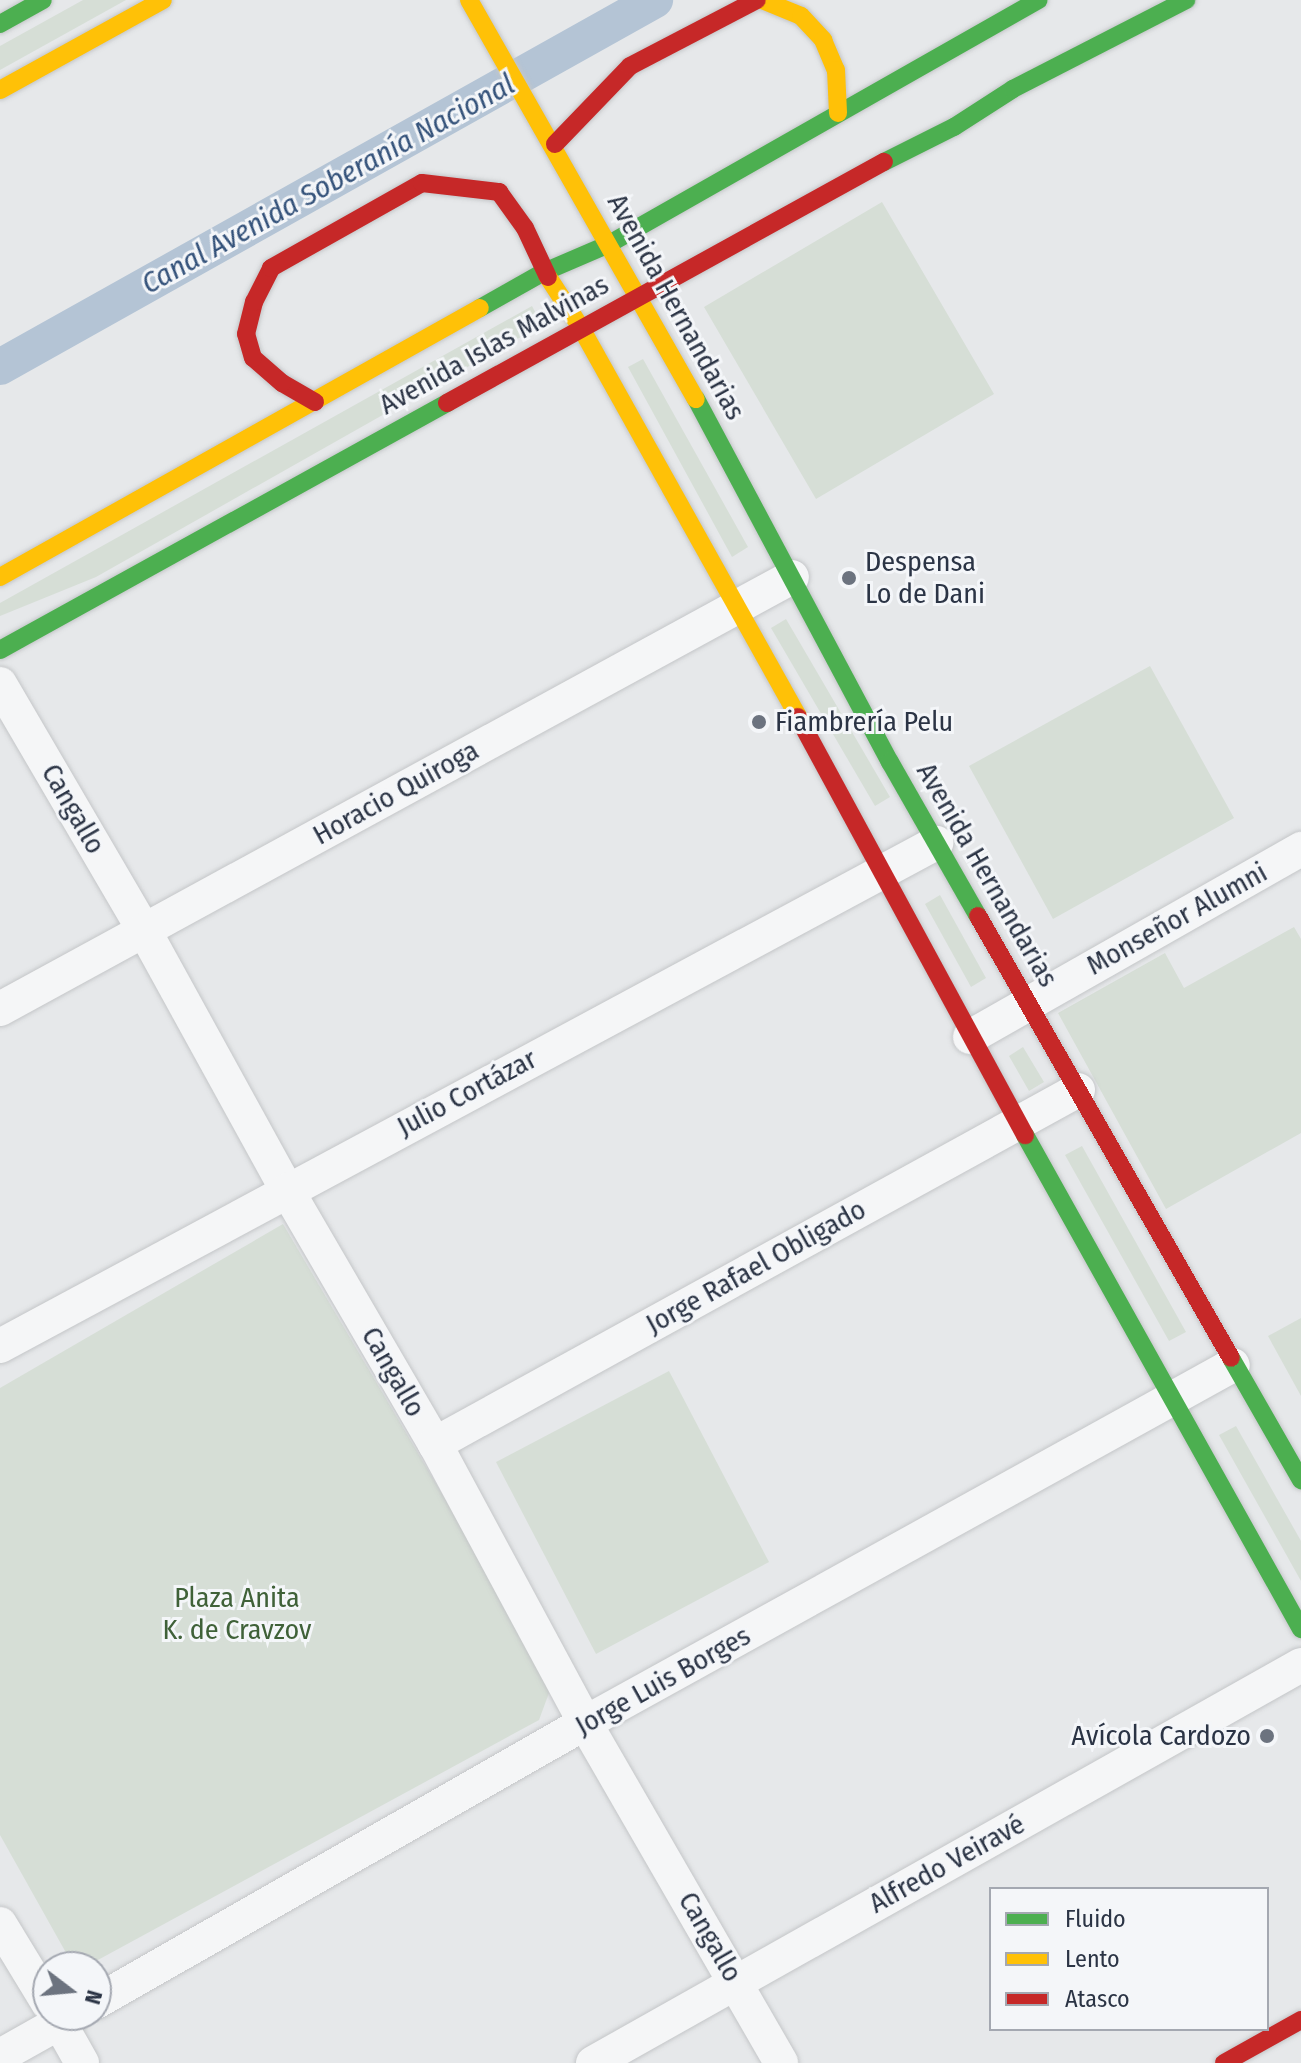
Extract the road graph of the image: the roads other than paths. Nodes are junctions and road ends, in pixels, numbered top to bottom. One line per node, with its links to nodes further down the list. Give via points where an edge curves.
1 (43, 0): 7 (main road)
2 (163, 0): 10 (main road)
3 (469, 0): 12 (main road, Avenida Hernandarias)
4 (759, 0): 11 (main road, via 801,16 823,40 836,70); 12 (main road, via 630,66)
5 (1038, 0): 11 (main road, Avenida Islas Malvinas)
6 (1186, 0): 9 (main road, Avenida Islas Malvinas)
7 (0, 24)
8 (1085, 30): 9 (main road)
9 (1013, 89): 15 (main road, Avenida Islas Malvinas, via 954,127)
10 (0, 90)
11 (838, 113): 13 (main road, Avenida Islas Malvinas)
12 (555, 144): 13 (main road, Avenida Hernandarias)
13 (609, 244): 14 (main road, Avenida Islas Malvinas); 15 (main road, Avenida Hernandarias)
14 (544, 272): 16 (main road); 17 (main road, Avenida Islas Malvinas); 17 (main road, via 525,228 499,192 422,183 271,268 246,334 253,358)
15 (640, 296): 16 (main road, Avenida Islas Malvinas); 19 (main road, Avenida Hernandarias)
16 (581, 328): 20 (main road); 21 (main road, Avenida Islas Malvinas)
17 (315, 402): 18 (main road, Avenida Islas Malvinas)
18 (0, 577)
19 (792, 577): 20 (street, Horacio Quiroga); 23 (main road, Avenida Hernandarias)
20 (737, 606): 25 (main road); 26 (street, Horacio Quiroga)
21 (0, 650)
22 (0, 684): 26 (street, Cangallo)
23 (936, 843): 25 (street, Julio Cortázar); 27 (main road, Avenida Hernandarias)
24 (1301, 849): 27 (street, Monseñor Alumni)
25 (884, 871): 29 (main road); 32 (street, Julio Cortázar)
26 (144, 930): 28 (street, Horacio Quiroga); 32 (street, Cangallo)
27 (1029, 1003): 29 (street, Monseñor Alumni); 30 (main road, Avenida Hernandarias)
28 (0, 1009)
29 (970, 1037): 31 (main road)
30 (1078, 1090): 31 (street, Jorge Rafael Obligado); 34 (main road, Avenida Hernandarias)
31 (1019, 1123): 35 (main road); 36 (street, Jorge Rafael Obligado)
32 (287, 1190): 33 (street, Julio Cortázar); 36 (street, Cangallo)
33 (0, 1346)
34 (1233, 1365): 35 (street, Jorge Luis Borges); 37 (main road, Avenida Hernandarias)
35 (1173, 1398): 38 (main road); 40 (street, Jorge Luis Borges)
36 (435, 1444): 40 (street, Cangallo)
37 (1301, 1480)
38 (1301, 1629)
39 (1301, 1665): 43 (street, Alfredo Veiravé)
40 (585, 1723): 43 (street, Cangallo); 44 (street, Jorge Luis Borges)
41 (0, 1924): 42 (street)
42 (32, 1973)
43 (737, 1982): 50 (street, Alfredo Veiravé); 51 (street, Cangallo)
44 (112, 1993)
45 (1301, 2020): 52 (main road)
46 (35, 2031): 48 (street)
47 (67, 2031): 49 (street)
48 (0, 2056)
49 (82, 2063)
50 (593, 2063)
51 (781, 2063)
52 (1224, 2063)

